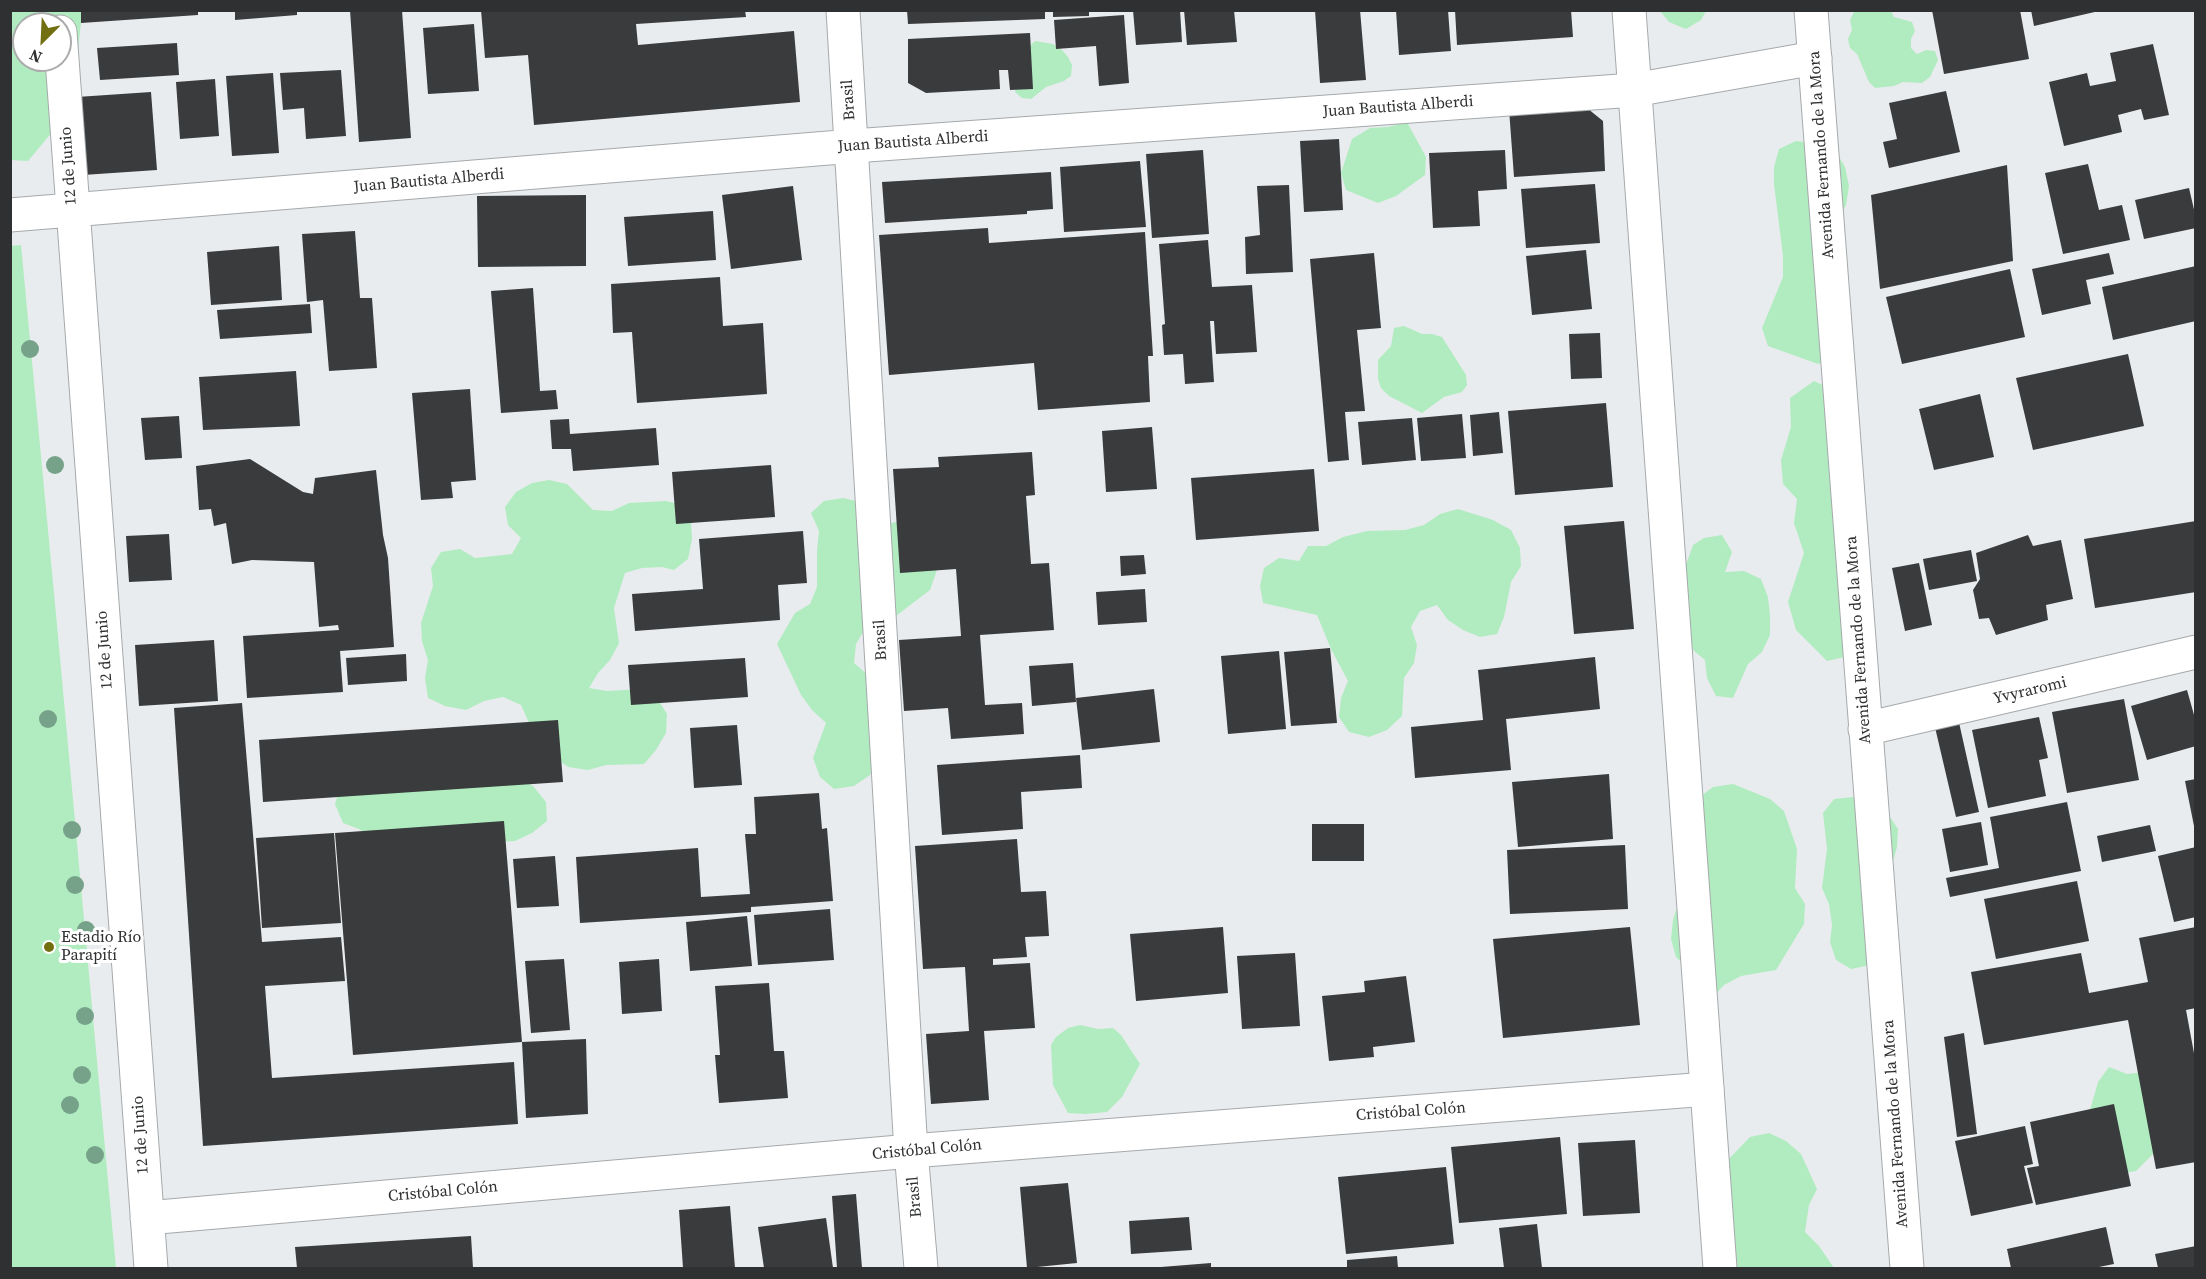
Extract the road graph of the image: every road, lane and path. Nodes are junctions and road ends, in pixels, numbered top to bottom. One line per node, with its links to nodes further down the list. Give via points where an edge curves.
1 (843, 10): 7 (street, Brasil)
2 (1629, 10): 6 (street)
3 (1811, 10): 4 (street, Avenida Fernando de la Mora)
4 (1815, 58): 6 (street, Juan Bautista Alberdi); 11 (street, Avenida Fernando de la Mora)
5 (63, 72): 8 (street, 12 de Junio)
6 (1634, 90): 7 (street, Juan Bautista Alberdi); 12 (street)
7 (853, 146): 8 (street, Juan Bautista Alberdi); 13 (street, Brasil)
8 (73, 211): 9 (street, Juan Bautista Alberdi); 14 (street, 12 de Junio)
9 (10, 215)
10 (2196, 652): 11 (street, Yvyraromi)
11 (1865, 729): 18 (street, Avenida Fernando de la Mora)
12 (1707, 1089): 13 (street, Cristóbal Colón); 17 (street)
13 (911, 1151): 14 (street, Cristóbal Colón); 16 (street, Brasil)
14 (147, 1218): 15 (street, 12 de Junio)
15 (151, 1269)
16 (921, 1269)
17 (1720, 1269)
18 (1907, 1269)

